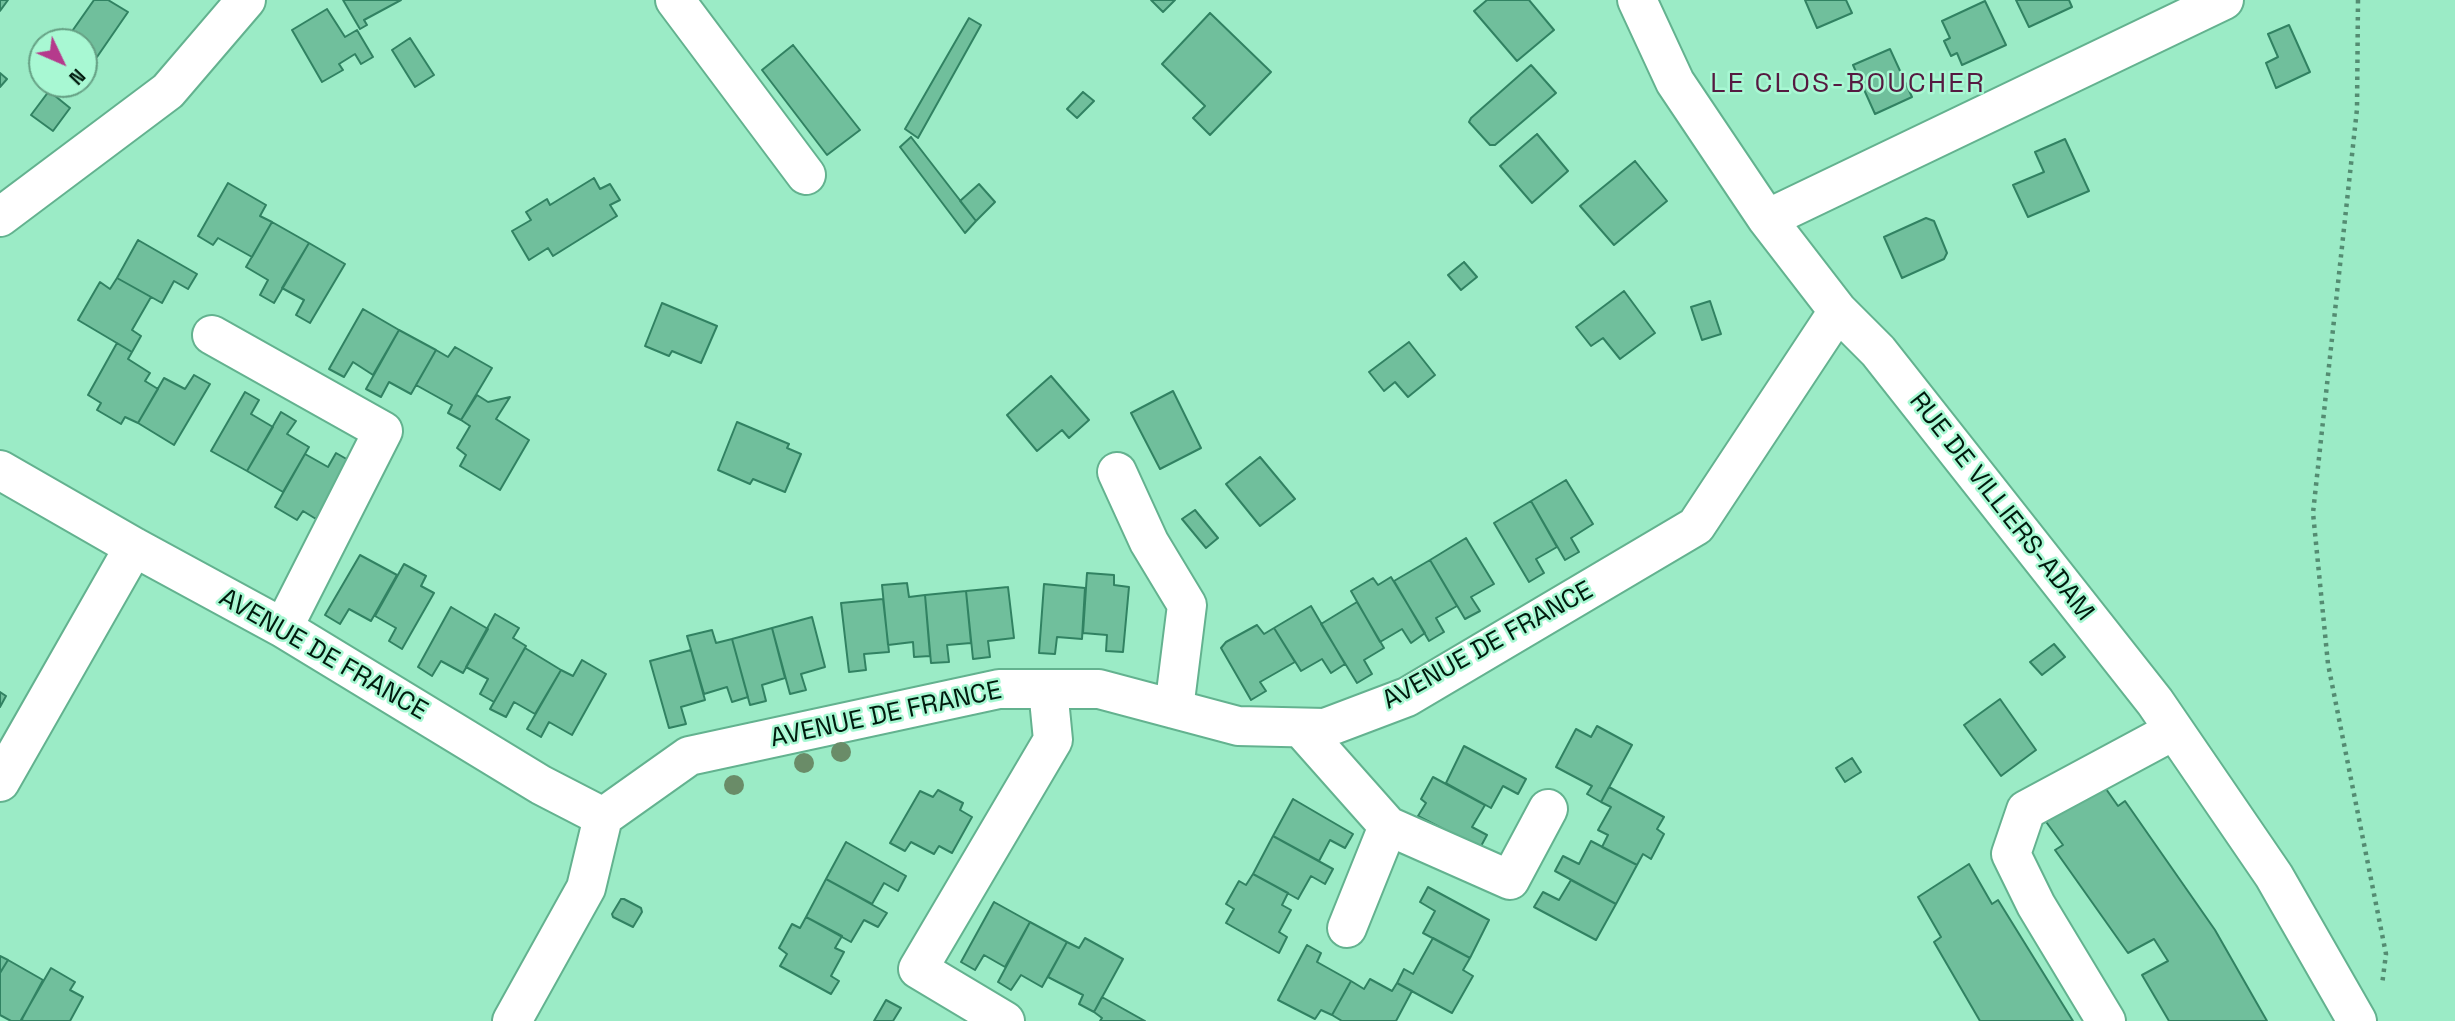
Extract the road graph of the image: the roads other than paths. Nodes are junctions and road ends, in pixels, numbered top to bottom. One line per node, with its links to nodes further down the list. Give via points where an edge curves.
1 (246, 0): 6 (street, via 168,91)
2 (675, 0): 5 (street)
3 (1637, 0): 7 (street, RUE DE VILLIERS-ADAM, via 1675,82)
4 (2224, 0): 7 (street)
5 (806, 175)
6 (0, 217)
7 (1768, 219): 8 (street, RUE DE VILLIERS-ADAM)
8 (1838, 311): 16 (street, AVENUE DE FRANCE, via 1696,526 1407,697 1325,728); 17 (street, RUE DE VILLIERS-ADAM, via 1878,351 2155,702)
9 (212, 335): 13 (street, via 383,431)
10 (0, 470): 12 (street, AVENUE DE FRANCE)
11 (1117, 472): 15 (street, via 1149,542 1187,605)
12 (134, 547): 13 (street, AVENUE DE FRANCE); 18 (street)
13 (283, 628): 20 (street, AVENUE DE FRANCE, via 541,785)
14 (1048, 689): 15 (street, AVENUE DE FRANCE, via 1099,688); 20 (street, AVENUE DE FRANCE, via 999,689 689,756); 25 (street, via 1053,740 918,969)
15 (1174, 709): 16 (street, AVENUE DE FRANCE, via 1238,726)
16 (1301, 728): 21 (street)
17 (2173, 731): 23 (street, RUE DE VILLIERS-ADAM); 26 (street, via 2026,810 2011,853 2036,905)
18 (0, 782)
19 (1548, 809): 21 (street, via 1510,880)
20 (603, 817): 24 (street, via 586,888)
21 (1388, 826): 22 (street)
22 (1347, 928)
23 (2369, 1008)
24 (512, 1021)
25 (1005, 1021)
26 (2106, 1021)

